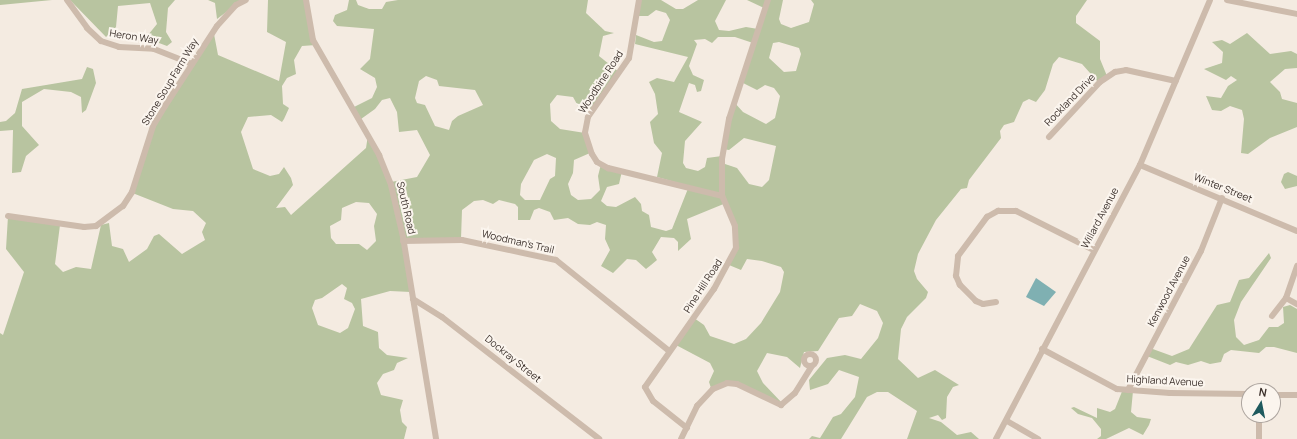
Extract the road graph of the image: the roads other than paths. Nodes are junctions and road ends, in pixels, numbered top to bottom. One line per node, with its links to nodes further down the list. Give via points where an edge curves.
1 (67, 0): 9 (street, Heron Way, via 87,28 101,41 119,47 154,49)
2 (246, 0): 9 (street, Stone Soup Farm Way, via 226,14)
3 (306, 0): 17 (street, South Road, via 313,40 379,155 391,185)
4 (639, 0): 13 (street, Woodbine Road, via 629,58 588,117 585,133 592,154 597,162 608,168)
5 (768, 0): 13 (street, Pine Hill Road, via 726,133 722,159)
6 (1210, 0): 10 (street, Willard Avenue)
7 (1227, 0): 8 (street)
8 (1297, 14)
9 (192, 64): 15 (street, Stone Soup Farm Way, via 153,126 132,192 110,218 96,226 84,228)
10 (1176, 81): 11 (street, Rockland Drive, via 1126,70 1116,72 1100,82); 12 (street, Willard Avenue)
11 (1048, 137)
12 (1140, 165): 14 (street, Winter Street); 18 (street, Willard Avenue)
13 (722, 196): 26 (street, Pine Hill Road, via 736,226 736,248 714,289)
14 (1222, 198): 16 (street, Winter Street); 28 (street, Kenwood Avenue, via 1201,251)
15 (8, 216)
16 (1297, 231)
17 (403, 241): 21 (street, South Road); 26 (street, Woodman's Trail, via 462,240 556,260)
18 (1094, 250): 22 (street, via 1016,211 998,211 987,217 958,256 956,276 960,285 976,301 983,304); 25 (street, Willard Avenue)
19 (1297, 266): 20 (street)
20 (1286, 298): 23 (street); 24 (street)
21 (413, 299): 35 (street, South Road); 36 (street, Dockray Street, via 442,316)
22 (996, 302)
23 (1297, 304)
24 (1272, 316)
25 (1042, 349): 28 (street, Highland Avenue, via 1111,387); 32 (street, Willard Avenue)
26 (669, 351): 34 (street, Pine Hill Road, via 645,387 646,392)
27 (812, 366): 34 (street, via 795,393 781,405 737,384 727,383 712,388 697,406)
28 (1128, 390): 29 (street, Highland Avenue)
29 (1241, 394)
30 (1281, 395): 31 (street)
31 (1297, 395)
32 (1007, 421): 38 (street, Willard Avenue); 39 (street)
33 (1259, 423): 40 (street)
34 (687, 428): 37 (street)
35 (436, 439)
36 (599, 439)
37 (681, 439)
38 (996, 439)
39 (1038, 439)
40 (1259, 439)

